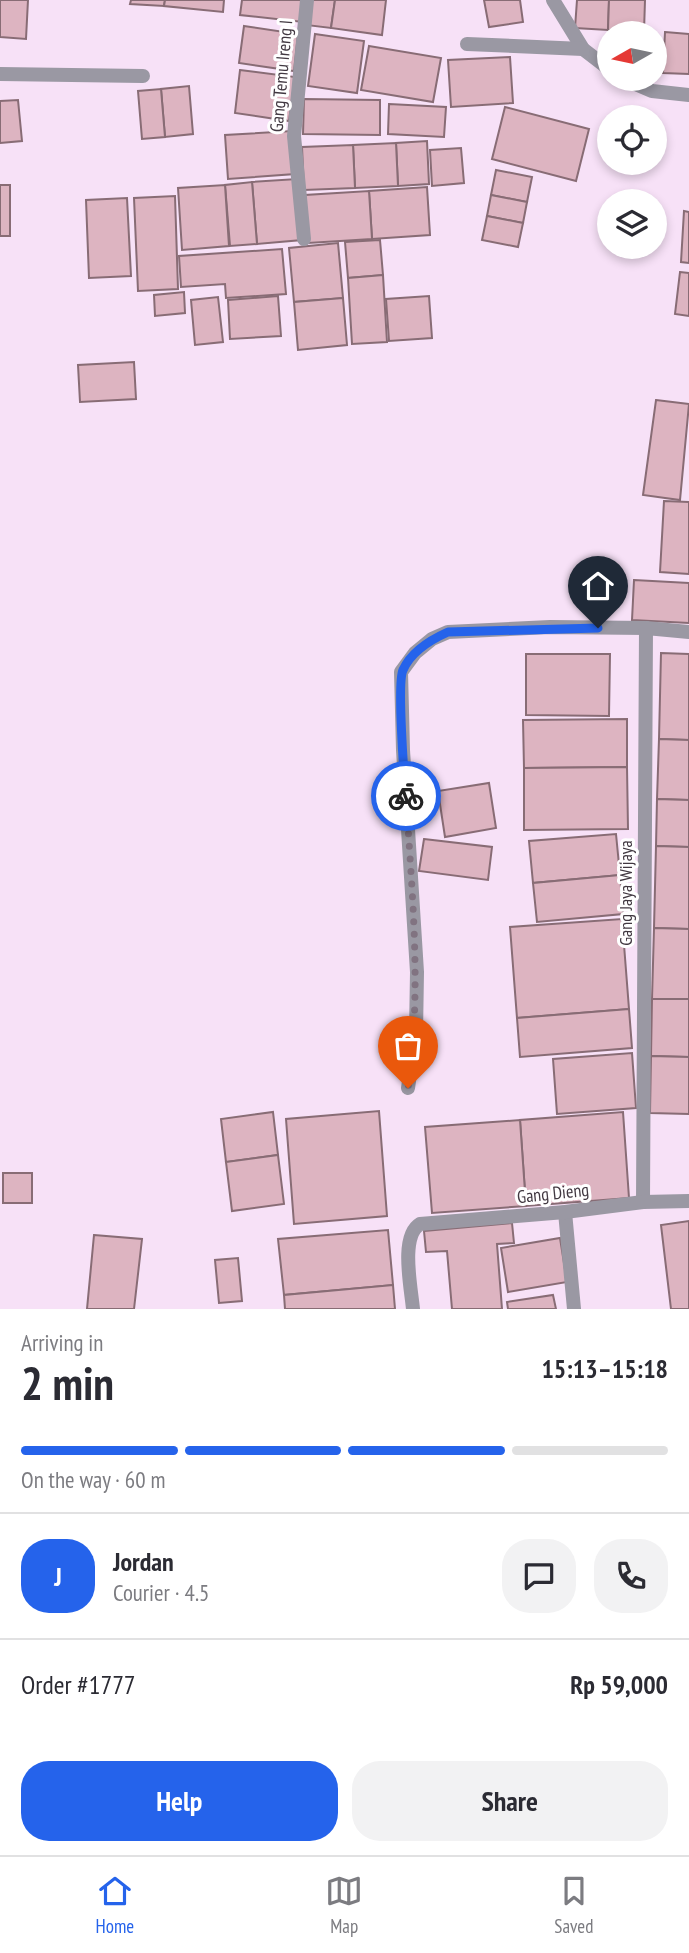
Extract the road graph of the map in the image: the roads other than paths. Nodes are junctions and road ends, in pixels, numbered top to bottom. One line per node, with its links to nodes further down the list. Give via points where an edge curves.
1 (307, 0): 10 (street, Gang Temu Ireng I, via 294,136)
2 (553, 0): 4 (street)
3 (467, 44): 4 (street)
4 (583, 49): 5 (street)
5 (597, 60)
6 (0, 74): 7 (street)
7 (144, 76)
8 (661, 91): 9 (street)
9 (689, 94)
10 (304, 239)
11 (646, 628): 12 (street); 13 (street, via 448,632 415,653 401,672 417,972 416,1033); 14 (street, Gang Jaya Wijaya)
12 (689, 632)
13 (408, 1088)
14 (643, 1202): 15 (street, Gang Dieng); 16 (street, Gang Dieng)
15 (689, 1202)
16 (565, 1213): 17 (street, Gang Dieng, via 420,1224 408,1242); 18 (street)
17 (413, 1309)
18 (574, 1309)

